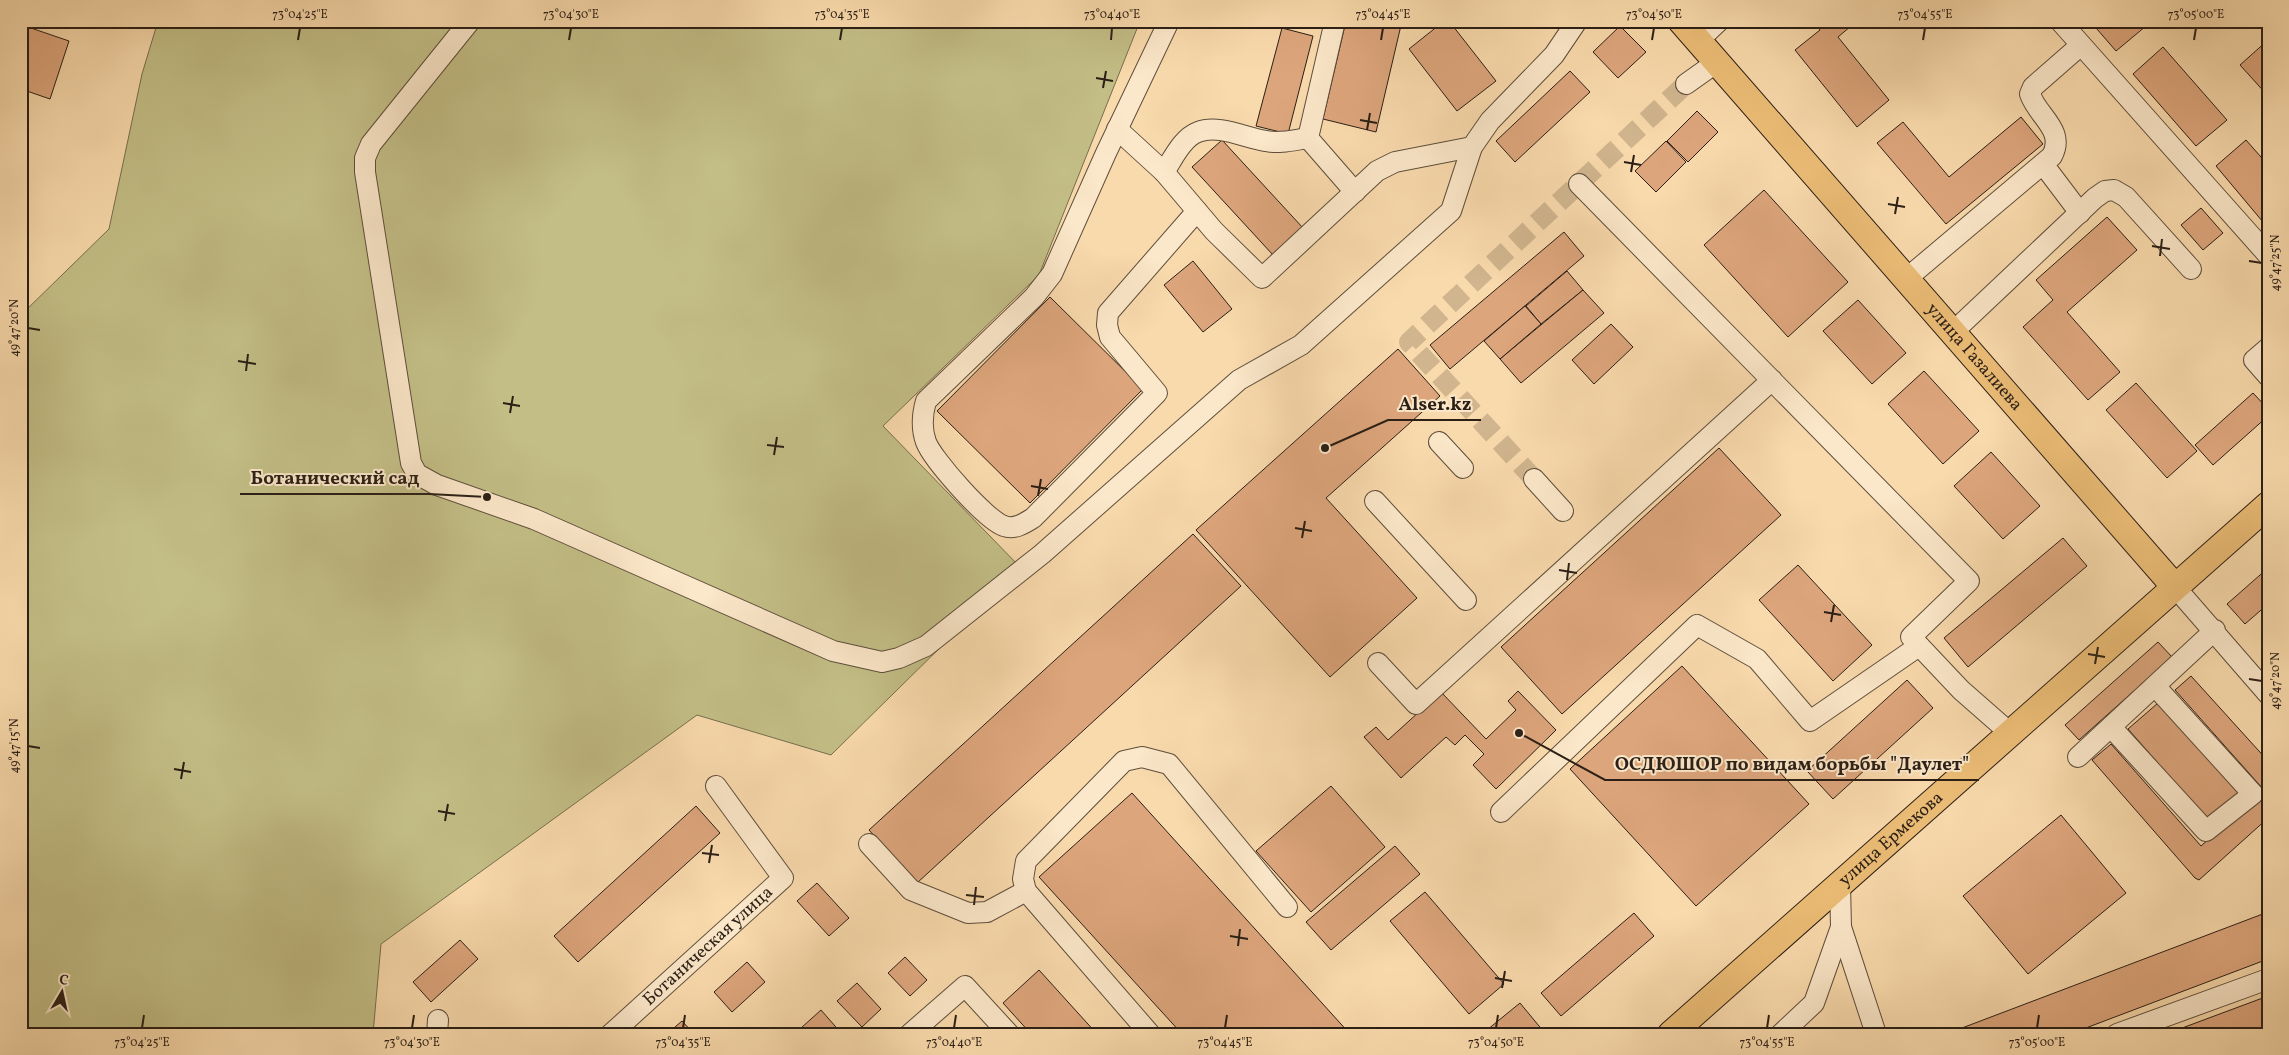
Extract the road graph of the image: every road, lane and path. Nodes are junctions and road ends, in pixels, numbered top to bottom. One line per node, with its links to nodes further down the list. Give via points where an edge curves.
1 (470, 21): 14 (street, via 371,144 365,158 411,463 417,474 437,486 534,519 833,651 882,662 926,646 1042,554 1239,380 1301,346 1451,211)
2 (1169, 21): 12 (street)
3 (1335, 21): 13 (street)
4 (1577, 21): 14 (street, via 1554,55 1490,121)
5 (1681, 21): 8 (main road, улица Газалиева)
6 (1719, 21): 8 (street)
7 (2060, 21): 9 (street)
8 (1698, 41): 10 (main road, улица Газалиева)
9 (2081, 45): 15 (street, via 2033,87 2030,94 2033,104 2054,129 2055,150); 21 (street)
10 (1717, 62): 11 (street); 23 (main road, улица Газалиева)
11 (1686, 84)
12 (1118, 129): 16 (street); 19 (street, via 1052,274 1034,297 926,401 922,426 926,443 940,464 994,521 1006,527 1017,526 1033,518 1157,394 1110,337 1108,313)
13 (1308, 138): 16 (street, via 1268,142 1219,130 1198,132 1190,137); 18 (street)
14 (1472, 147): 18 (street, via 1395,162 1377,171)
15 (2043, 164): 20 (street); 23 (street)
16 (1164, 172): 19 (street)
17 (1579, 184): 27 (street)
18 (1355, 192): 19 (street, via 1262,278)
19 (1197, 211)
20 (2080, 213): 22 (street, via 2105,191 2114,190 2126,197); 24 (street)
21 (2268, 255)
22 (2191, 269)
23 (1906, 279): 24 (main road, улица Газалиева)
24 (1954, 331): 34 (main road, улица Газалиева)
25 (2268, 348): 26 (street, via 2254,360)
26 (2268, 376)
27 (1772, 380): 37 (street, via 1969,581 1911,637); 38 (street, via 1416,704)
28 (1439, 442): 29 (street)
29 (1462, 468)
30 (1534, 478): 33 (street)
31 (1375, 501): 35 (street)
32 (2268, 505): 34 (main road, улица Ермекова)
33 (1563, 511)
34 (2176, 587): 36 (street, улица Газалиева); 42 (main road, улица Ермекова)
35 (1466, 600)
36 (2215, 630): 39 (street); 40 (street, улица Газалиева)
37 (1920, 646): 42 (street, via 1961,690); 45 (street, via 1810,721 1757,659 1697,625)
38 (1378, 663)
39 (2155, 686): 41 (street); 41 (street, via 2253,794 2206,831)
40 (2268, 694)
41 (2111, 727): 43 (street)
42 (2010, 734): 47 (main road, улица Ермекова)
43 (2078, 757)
44 (716, 786): 52 (street, Ботаническая улица, via 784,878)
45 (1501, 812)
46 (869, 844): 48 (street, via 911,890 968,914 987,912)
47 (1840, 884): 50 (street); 56 (main road, улица Ермекова)
48 (1026, 891): 49 (street, via 1022,879 1026,861 1124,761 1142,757 1170,764); 55 (street)
49 (1287, 907)
50 (1841, 927): 57 (street, via 1814,1003); 58 (street)
51 (2268, 979): 59 (street)
52 (611, 1034)
53 (910, 1034): 54 (street, via 965,986)
54 (1009, 1034)
55 (1150, 1034)
56 (1672, 1034)
57 (1781, 1034)
58 (1876, 1034)
59 (2116, 1034)

